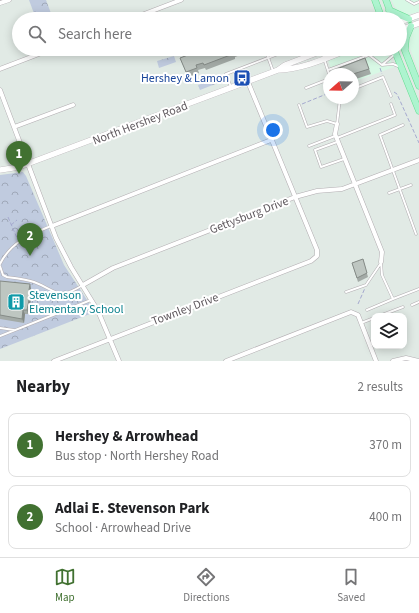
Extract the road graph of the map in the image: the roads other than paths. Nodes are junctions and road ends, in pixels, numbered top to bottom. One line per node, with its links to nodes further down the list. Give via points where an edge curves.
1 (9, 0): 7 (street)
2 (181, 0): 10 (street)
3 (375, 0): 9 (main road)
4 (387, 0): 8 (main road)
5 (407, 0): 6 (lane, via 414,4)
6 (419, 2)
7 (0, 4)
8 (390, 10): 11 (main road)
9 (379, 11)
10 (149, 12)
11 (394, 12)
12 (419, 15): 13 (main road)
13 (409, 19)
14 (419, 23): 15 (main road)
15 (411, 26): 16 (main road); 17 (main road)
16 (407, 27)
17 (407, 36)
18 (34, 56): 33 (street)
19 (273, 56): 27 (lane)
20 (309, 56): 34 (main road, North Hershey Road)
21 (332, 56): 28 (main road, North Hershey Road)
22 (365, 56): 32 (lane)
23 (370, 56): 29 (lane)
24 (390, 56): 29 (lane)
25 (397, 56): 30 (main road)
26 (407, 56): 37 (main road)
27 (268, 58): 34 (lane); 39 (lane, via 226,74)
28 (324, 59): 31 (lane); 34 (main road, North Hershey Road, via 289,70)
29 (382, 65): 30 (lane)
30 (401, 66): 47 (main road)
31 (327, 68)
32 (333, 68)
33 (0, 69)
34 (276, 71): 36 (main road, North Hershey Road)
35 (323, 81): 40 (lane)
36 (248, 82): 39 (main road, North Hershey Road); 52 (street)
37 (419, 86)
38 (359, 87): 42 (lane, via 383,77)
39 (231, 88): 56 (main road, North Hershey Road)
40 (306, 88)
41 (0, 90): 50 (street)
42 (390, 96)
43 (339, 104): 48 (lane)
44 (391, 104): 51 (lane, via 395,115)
45 (73, 105): 50 (street)
46 (299, 105): 48 (lane, via 307,127 323,122)
47 (419, 112)
48 (337, 124): 51 (street)
49 (403, 125): 58 (lane, via 380,135)
50 (14, 128): 56 (street)
51 (337, 139): 53 (lane); 54 (street); 54 (lane, via 315,150 322,167)
52 (271, 140): 63 (street); 64 (street)
53 (309, 146)
54 (345, 158): 59 (street)
55 (419, 160): 58 (street, Gettysburg Drive)
56 (27, 164): 57 (main road, North Hershey Road); 64 (street)
57 (0, 170)
58 (393, 170): 59 (street, Gettysburg Drive); 61 (lane)
59 (355, 184): 63 (street, Gettysburg Drive); 66 (street, via 382,252)
60 (411, 185): 61 (lane)
61 (400, 189): 62 (lane); 65 (lane)
62 (389, 193)
63 (294, 198): 68 (street, Gettysburg Drive, via 113,268); 83 (street, Townley Drive, via 317,250 316,257 311,261)
64 (52, 226): 67 (lane, via 18,241); 68 (street, via 65,257)
65 (416, 234)
66 (381, 262): 70 (lane, via 366,285); 72 (lane, via 382,275)
67 (0, 265): 68 (lane, via 3,275 33,282 58,294 70,293)
68 (83, 285): 71 (street)
69 (419, 289): 72 (lane)
70 (346, 292)
71 (92, 300): 81 (lane); 83 (street)
72 (393, 300): 76 (lane)
73 (419, 302): 74 (lane)
74 (412, 305)
75 (403, 307): 77 (lane)
76 (367, 310)
77 (387, 313)
78 (371, 319): 79 (lane)
79 (361, 323): 86 (street, via 355,313 344,315); 87 (street)
80 (0, 328): 81 (lane)
81 (15, 330): 82 (lane)
82 (0, 336)
83 (110, 339): 84 (street, Townley Drive); 85 (street)
84 (54, 361)
85 (119, 361)
86 (226, 361)
87 (376, 361)
88 (393, 361): 89 (street, via 406,358)
89 (419, 361)

